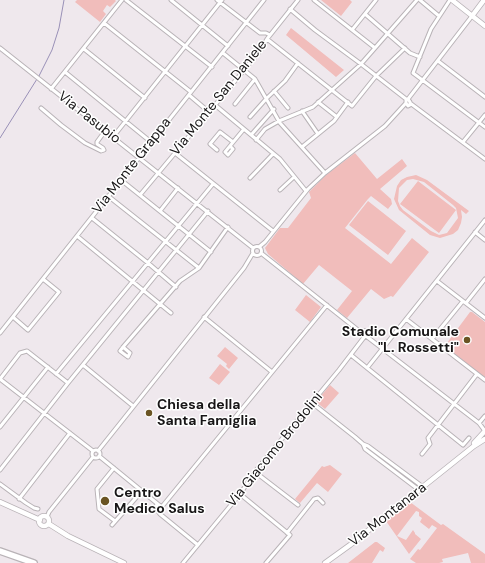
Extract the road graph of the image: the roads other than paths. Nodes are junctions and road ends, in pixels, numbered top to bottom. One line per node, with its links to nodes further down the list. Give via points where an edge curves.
1 (122, 0): 17 (street)
2 (126, 0): 25 (street)
3 (170, 0): 19 (street)
4 (264, 0): 18 (street, Via Monte Grappa)
5 (292, 0): 12 (street)
6 (314, 0): 21 (street)
7 (376, 0): 14 (street)
8 (419, 0): 15 (street); 22 (street)
9 (451, 0): 15 (street); 16 (main road)
10 (484, 0): 16 (main road)
11 (220, 1): 18 (street); 19 (street)
12 (296, 1): 13 (street, Via Monte San Daniele)
13 (290, 9): 23 (street, Via Monte San Daniele); 35 (street)
14 (365, 14): 21 (street); 22 (street)
15 (439, 16): 32 (street)
16 (472, 16): 20 (main road); 33 (street)
17 (104, 23): 30 (street); 39 (street)
18 (246, 23): 23 (street, via 260,33); 26 (street, Via Monte Grappa)
19 (202, 25): 25 (street); 26 (street)
20 (485, 26)
21 (352, 30): 28 (street)
22 (388, 34): 28 (street); 29 (street)
23 (270, 36): 24 (street, Via Monte San Daniele)
24 (267, 39): 34 (street); 37 (street, Via Monte San Daniele)
25 (185, 46): 36 (street); 39 (street)
26 (228, 46): 31 (street, Via Monte Grappa)
27 (0, 48): 43 (street, Via Pasubio)
28 (375, 48): 35 (street)
29 (405, 48): 32 (street, via 410,54); 40 (street)
30 (84, 49): 38 (street); 48 (street)
31 (223, 53): 36 (street, Via Monte Grappa); 37 (street)
32 (420, 56): 42 (street, via 412,73)
33 (438, 61): 42 (street); 47 (street)
34 (298, 63): 44 (street); 45 (street)
35 (361, 64): 40 (street); 44 (street)
36 (212, 67): 46 (street, Via Monte Grappa)
37 (244, 70): 41 (street); 56 (street, Via Monte San Daniele)
38 (65, 72): 43 (street); 66 (street)
39 (166, 72): 46 (street); 48 (street)
40 (376, 76): 50 (street); 52 (street, via 352,106)
41 (255, 79): 49 (street); 55 (street)
42 (423, 80): 50 (street); 67 (street)
43 (51, 89): 70 (street, Via Pasubio)
44 (331, 90): 51 (street); 52 (street)
45 (274, 91): 49 (street); 58 (street)
46 (190, 93): 61 (street); 75 (street, Via Monte Grappa)
47 (485, 97)
48 (145, 98): 66 (street)
49 (267, 98): 59 (street); 63 (street)
50 (407, 99): 53 (street); 54 (street)
51 (318, 102): 60 (street); 64 (street)
52 (348, 102): 64 (street)
53 (406, 103): 54 (street, via 408,106); 86 (street, via 385,126)
54 (410, 103): 77 (street)
55 (235, 104)
56 (215, 105): 61 (street, Via Monte San Daniele); 69 (street)
57 (41, 108): 70 (street, via 85,143 101,151 104,150 97,142)
58 (288, 108)
59 (274, 109): 65 (street); 72 (street)
60 (302, 111): 65 (street); 71 (street)
61 (210, 112): 81 (street, Via Monte San Daniele)
62 (485, 115): 67 (street)
63 (250, 117)
64 (337, 117): 71 (street)
65 (279, 120): 74 (street, via 265,129); 79 (street)
66 (126, 121): 73 (street); 75 (street)
67 (479, 123): 68 (street); 77 (street)
68 (485, 127)
69 (244, 129): 72 (street); 76 (street)
70 (105, 131): 73 (street, Via Pasubio)
71 (318, 134): 79 (street)
72 (251, 135): 74 (street)
73 (113, 137): 83 (street, Via Pasubio)
74 (256, 140): 82 (street)
75 (151, 142): 83 (street, Via Monte Grappa)
76 (233, 142): 78 (street); 80 (street, via 220,132 210,144)
77 (463, 142): 84 (street)
78 (230, 146)
79 (302, 147): 86 (street)
80 (217, 150)
81 (175, 153): 85 (street, Via Monte San Daniele); 90 (street)
82 (273, 154): 87 (street); 88 (street)
83 (139, 157): 85 (street, Via Pasubio); 89 (street, Via Monte Grappa)
84 (485, 159)
85 (158, 172): 91 (street, Via Pasubio); 94 (street, Via Monte San Daniele)
86 (325, 173): 93 (street)
87 (294, 177): 92 (street); 93 (street)
88 (250, 178)
89 (121, 180): 94 (street); 95 (street, Via Monte Grappa)
90 (213, 184): 96 (street); 103 (street)
91 (178, 188): 96 (street, Via Pasubio); 97 (street)
92 (280, 190)
93 (306, 191): 103 (street)
94 (140, 195): 97 (street)
95 (108, 196): 99 (street, Via Monte Grappa); 108 (street)
96 (197, 203): 98 (street, Via Pasubio); 101 (street)
97 (160, 211): 101 (street)
98 (208, 211): 102 (street, Via Pasubio); 105 (street)
99 (92, 218): 106 (street, Via Monte Grappa); 115 (street)
100 (485, 220): 104 (street)
101 (179, 226): 105 (street); 108 (street)
102 (228, 227): 110 (street, Via Pasubio); 112 (street)
103 (273, 231): 109 (street)
104 (475, 232): 107 (street); 120 (street)
105 (189, 235): 111 (street); 112 (street)
106 (77, 236): 118 (street, Via Monte Grappa); 121 (street)
107 (485, 240)
108 (166, 242): 111 (street); 115 (street)
109 (260, 247): 110 (street); 113 (street)
110 (253, 248): 114 (street)
111 (176, 251): 116 (street); 117 (street)
112 (211, 252): 116 (street)
113 (261, 253): 114 (street); 126 (street)
114 (255, 254): 129 (street)
115 (148, 263): 117 (street); 121 (street)
116 (199, 268): 122 (street, via 180,281)
117 (159, 273): 122 (street); 123 (street)
118 (43, 279): 128 (street, Via Monte Grappa); 128 (street, via 58,292 50,303 28,330)
119 (485, 279): 124 (street)
120 (437, 280): 124 (street); 131 (street)
121 (132, 282): 123 (street); 142 (street)
122 (176, 287): 125 (street)
123 (143, 291): 125 (street); 138 (street)
124 (464, 302): 130 (street); 134 (street)
125 (160, 304): 127 (street); 135 (street)
126 (327, 305): 133 (street); 141 (street)
127 (171, 313)
128 (13, 317): 132 (street, Via Monte Grappa)
129 (204, 317): 141 (street); 150 (street)
130 (485, 318)
131 (406, 319): 134 (street); 136 (street)
132 (0, 333)
133 (366, 334): 136 (street); 137 (street, Via Giacomo Brodolini)
134 (432, 339): 143 (street)
135 (123, 347)
136 (383, 348): 140 (street); 149 (street)
137 (351, 355): 140 (street); 148 (street, Via Giacomo Brodolini)
138 (84, 365): 146 (street); 150 (street)
139 (48, 367): 142 (street); 144 (street, via 23,351); 147 (street)
140 (367, 368): 154 (street)
141 (272, 372): 177 (street)
142 (56, 374): 146 (street)
143 (477, 374): 145 (street); 149 (street)
144 (0, 379): 147 (street)
145 (485, 380)
146 (68, 383): 151 (street)
147 (23, 397): 151 (street); 155 (street)
148 (312, 403): 168 (street, Via Giacomo Brodolini); 170 (street, via 366,449)
149 (454, 404): 153 (street); 154 (street)
150 (133, 406): 161 (street)
151 (45, 414): 157 (street); 167 (street)
152 (485, 416): 153 (street)
153 (479, 423): 156 (street)
154 (438, 425): 158 (street, via 463,445); 162 (street, via 428,438 430,444)
155 (0, 427)
156 (485, 431): 159 (main road); 165 (main road, Via Montanara)
157 (70, 433): 160 (street); 173 (street)
158 (468, 438)
159 (485, 438): 165 (main road, Via Montanara)
160 (93, 451): 161 (street); 164 (street)
161 (98, 451): 163 (street)
162 (422, 454)
163 (99, 456): 164 (street); 166 (street)
164 (93, 457): 179 (street)
165 (449, 466): 170 (main road, Via Montanara)
166 (114, 468): 171 (street); 181 (street, via 97,489 100,508)
167 (0, 470)
168 (256, 472): 172 (street, Via Giacomo Brodolini); 176 (street)
169 (0, 484): 173 (street)
170 (421, 489): 193 (main road, Via Montanara)
171 (142, 492): 177 (street); 181 (street)
172 (240, 494): 184 (street); 185 (street, Via Giacomo Brodolini)
173 (18, 499): 178 (street)
174 (0, 502): 180 (main road)
175 (324, 503): 184 (street, via 318,498 314,500)
176 (298, 505)
177 (159, 508): 185 (street, via 160,514)
178 (38, 509)
179 (47, 517): 180 (main road); 182 (main road)
180 (40, 520): 182 (main road, via 42,526)
181 (115, 521): 183 (street)
182 (48, 524): 190 (main road)
183 (112, 525)
184 (288, 534): 192 (street)
185 (198, 545): 191 (street, Via Giacomo Brodolini)
186 (0, 551): 189 (highway)
187 (0, 555): 188 (highway)
188 (23, 563)
189 (34, 563)
190 (124, 563)
191 (183, 563)
192 (266, 563)
193 (325, 563)

